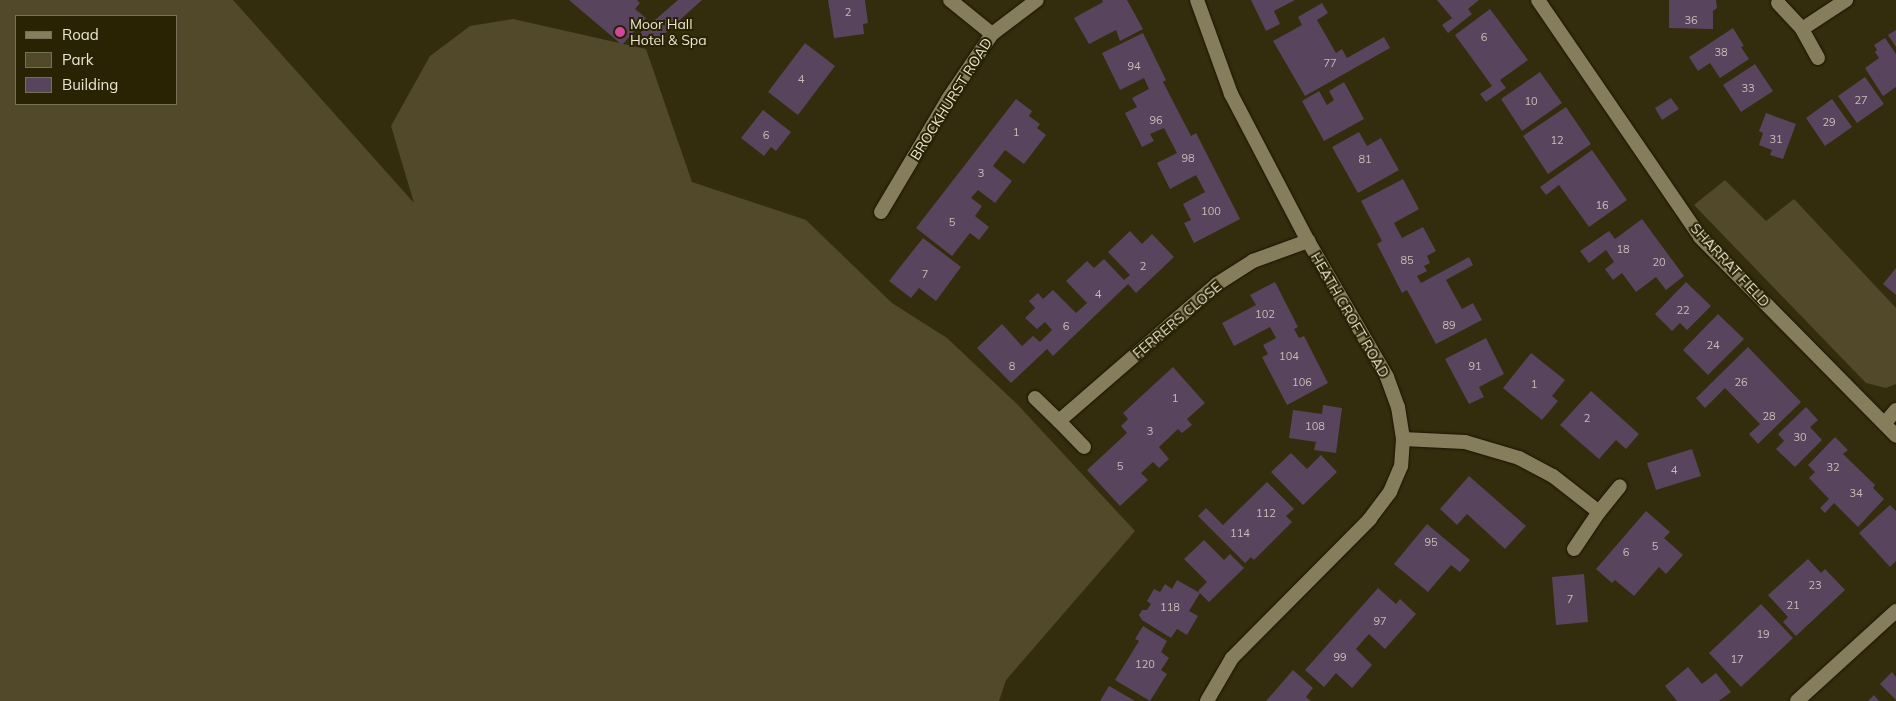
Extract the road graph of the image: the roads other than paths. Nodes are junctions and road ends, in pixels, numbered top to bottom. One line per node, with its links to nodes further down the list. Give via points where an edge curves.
1 (950, 0): 8 (street)
2 (1037, 0): 8 (street, BROCKHURST ROAD)
3 (1197, 0): 11 (street, HEATH CROFT ROAD, via 1231,94)
4 (1538, 0): 15 (street, SHARRAT FIELD, via 1700,237)
5 (1846, 0): 7 (street)
6 (1778, 3): 7 (street)
7 (1802, 29): 9 (street)
8 (992, 34): 10 (street, BROCKHURST ROAD, via 948,99)
9 (1818, 58)
10 (881, 212)
11 (1308, 241): 14 (street, FERRERS CLOSE, via 1253,261 1217,284); 17 (street, HEATH CROFT ROAD, via 1387,377 1398,407)
12 (1035, 398): 14 (street)
13 (1896, 410): 15 (street)
14 (1059, 421): 18 (street)
15 (1885, 423): 16 (street, SHARRAT FIELD)
16 (1896, 436)
17 (1403, 439): 20 (street, via 1466,442 1519,458 1553,476); 23 (street, HEATH CROFT ROAD, via 1398,475 1370,519 1232,658)
18 (1084, 447)
19 (1620, 486): 20 (street)
20 (1599, 512): 21 (street)
21 (1574, 549)
22 (1896, 611): 24 (street)
23 (1207, 701)
24 (1798, 701)

